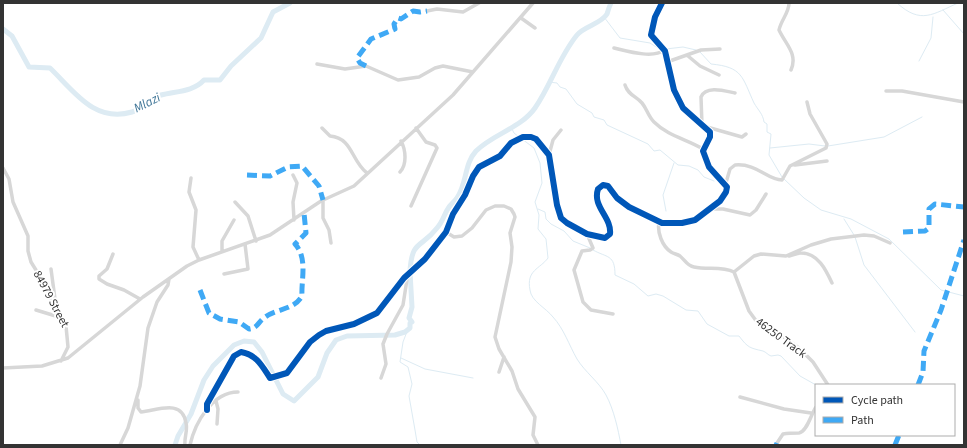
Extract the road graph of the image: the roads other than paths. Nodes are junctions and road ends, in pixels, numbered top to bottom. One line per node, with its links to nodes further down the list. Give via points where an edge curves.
1 (479, 3): 5 (street, via 461,12 442,9)
2 (533, 3): 6 (street)
3 (662, 3): 10 (street, via 651,32 654,40)
4 (789, 3): 14 (street, via 779,30 793,54)
5 (427, 11)
6 (521, 18): 7 (street); 15 (street)
7 (535, 28)
8 (614, 48): 10 (street, via 643,54 657,54)
9 (720, 49): 11 (street, via 701,50)
10 (664, 50): 12 (street)
11 (688, 56): 12 (street); 16 (street, via 700,66)
12 (667, 62): 22 (street, via 674,90 683,108)
13 (317, 64): 15 (street, via 345,69 366,66 398,80 419,77 443,66)
14 (791, 70)
15 (473, 72): 24 (street, via 446,102)
16 (719, 75)
17 (625, 85): 28 (street, via 630,94 644,105 650,118 656,123 676,138 689,141)
18 (886, 91): 21 (street)
19 (735, 93): 22 (street, via 708,90 703,93 701,97)
20 (807, 102): 31 (street, via 810,114 827,146)
21 (964, 102)
22 (704, 126): 26 (street, via 736,137); 28 (street, via 710,134)
23 (322, 128): 34 (street, via 330,136 339,137 344,141)
24 (416, 128): 27 (street); 41 (street, via 425,140 436,148)
25 (561, 130): 29 (street, via 553,140)
26 (746, 134)
27 (401, 141): 33 (street, via 405,161); 34 (street)
28 (703, 149): 37 (street, via 709,166)
29 (549, 155): 46 (street, via 536,139 525,136 513,142 500,156 482,164 473,176); 47 (street, via 559,215)
30 (827, 161): 31 (street)
31 (790, 166): 37 (street, via 784,179 779,180 755,168 735,165 730,169)
32 (3, 168): 63 (street, 84979 Street, via 9,179 16,210 28,236 31,262 44,283)
33 (400, 172)
34 (367, 173): 39 (street, via 348,190)
35 (294, 175): 44 (street, via 297,183 293,202)
36 (191, 178): 55 (street, via 189,189 196,210 193,247)
37 (725, 186): 42 (street, via 727,189 724,196)
38 (766, 194): 42 (street, via 750,215)
39 (323, 200): 44 (street); 49 (street, via 323,218 329,230)
40 (235, 202): 48 (street, via 248,216)
41 (411, 206)
42 (709, 209): 45 (street, via 692,222)
43 (234, 220): 52 (street, via 222,241)
44 (294, 220): 48 (street, via 277,232)
45 (659, 222): 47 (street, via 625,204 608,186 603,185 598,189 597,198 610,234 603,238); 57 (street, via 658,231 662,240 671,252 688,264)
46 (446, 232): 58 (street, via 425,259); 67 (street, via 454,237 462,236 486,210 495,206 504,206 511,209 514,214 510,236 510,262 495,338)
47 (587, 234): 65 (street, via 593,248 582,251 574,270 579,294 591,310)
48 (256, 241): 50 (street)
49 (331, 243)
50 (245, 244): 52 (street); 59 (street, via 248,269)
51 (890, 244): 54 (street, via 874,236 844,237 821,241)
52 (222, 252): 55 (street)
53 (113, 254): 62 (street, via 107,269 99,279)
54 (786, 256): 57 (street, via 754,256); 61 (street, via 802,253 816,259)
55 (199, 260): 60 (street)
56 (51, 268): 63 (street, via 55,299)
57 (734, 272): 72 (street, 46250 Track, via 749,311 757,322 780,334 800,349 813,362)
58 (408, 273): 71 (street, via 403,305 386,335 386,364); 78 (street, via 377,313 354,324 319,335 310,342 287,373 269,377 255,358 241,352 234,356 207,404)
59 (224, 274)
60 (169, 279): 62 (street); 73 (street, via 148,328)
61 (832, 283)
62 (140, 299): 68 (street)
63 (53, 306): 66 (street, 84979 Street)
64 (36, 310): 66 (street)
65 (613, 314)
66 (59, 317): 68 (street, 84979 Street, via 66,326 68,343)
67 (504, 357): 70 (street); 87 (street, via 514,374 518,389 535,417 533,435)
68 (61, 361): 69 (street, via 34,368)
69 (3, 368)
70 (499, 372)
71 (381, 378)
72 (827, 384)
73 (140, 386): 79 (street, via 137,405); 81 (street)
74 (238, 392): 76 (street, via 224,395)
75 (740, 398): 80 (street)
76 (216, 401): 78 (street); 82 (street)
77 (815, 408): 80 (street)
78 (207, 410): 86 (street, via 196,427)
79 (140, 411): 81 (street); 85 (street, via 174,408 182,414 186,423)
80 (811, 413): 83 (street, via 804,430 800,433 783,434)
81 (131, 418): 84 (street)
82 (216, 424)
83 (777, 443)
84 (120, 445)
85 (185, 445)
86 (190, 445)
87 (538, 445)

